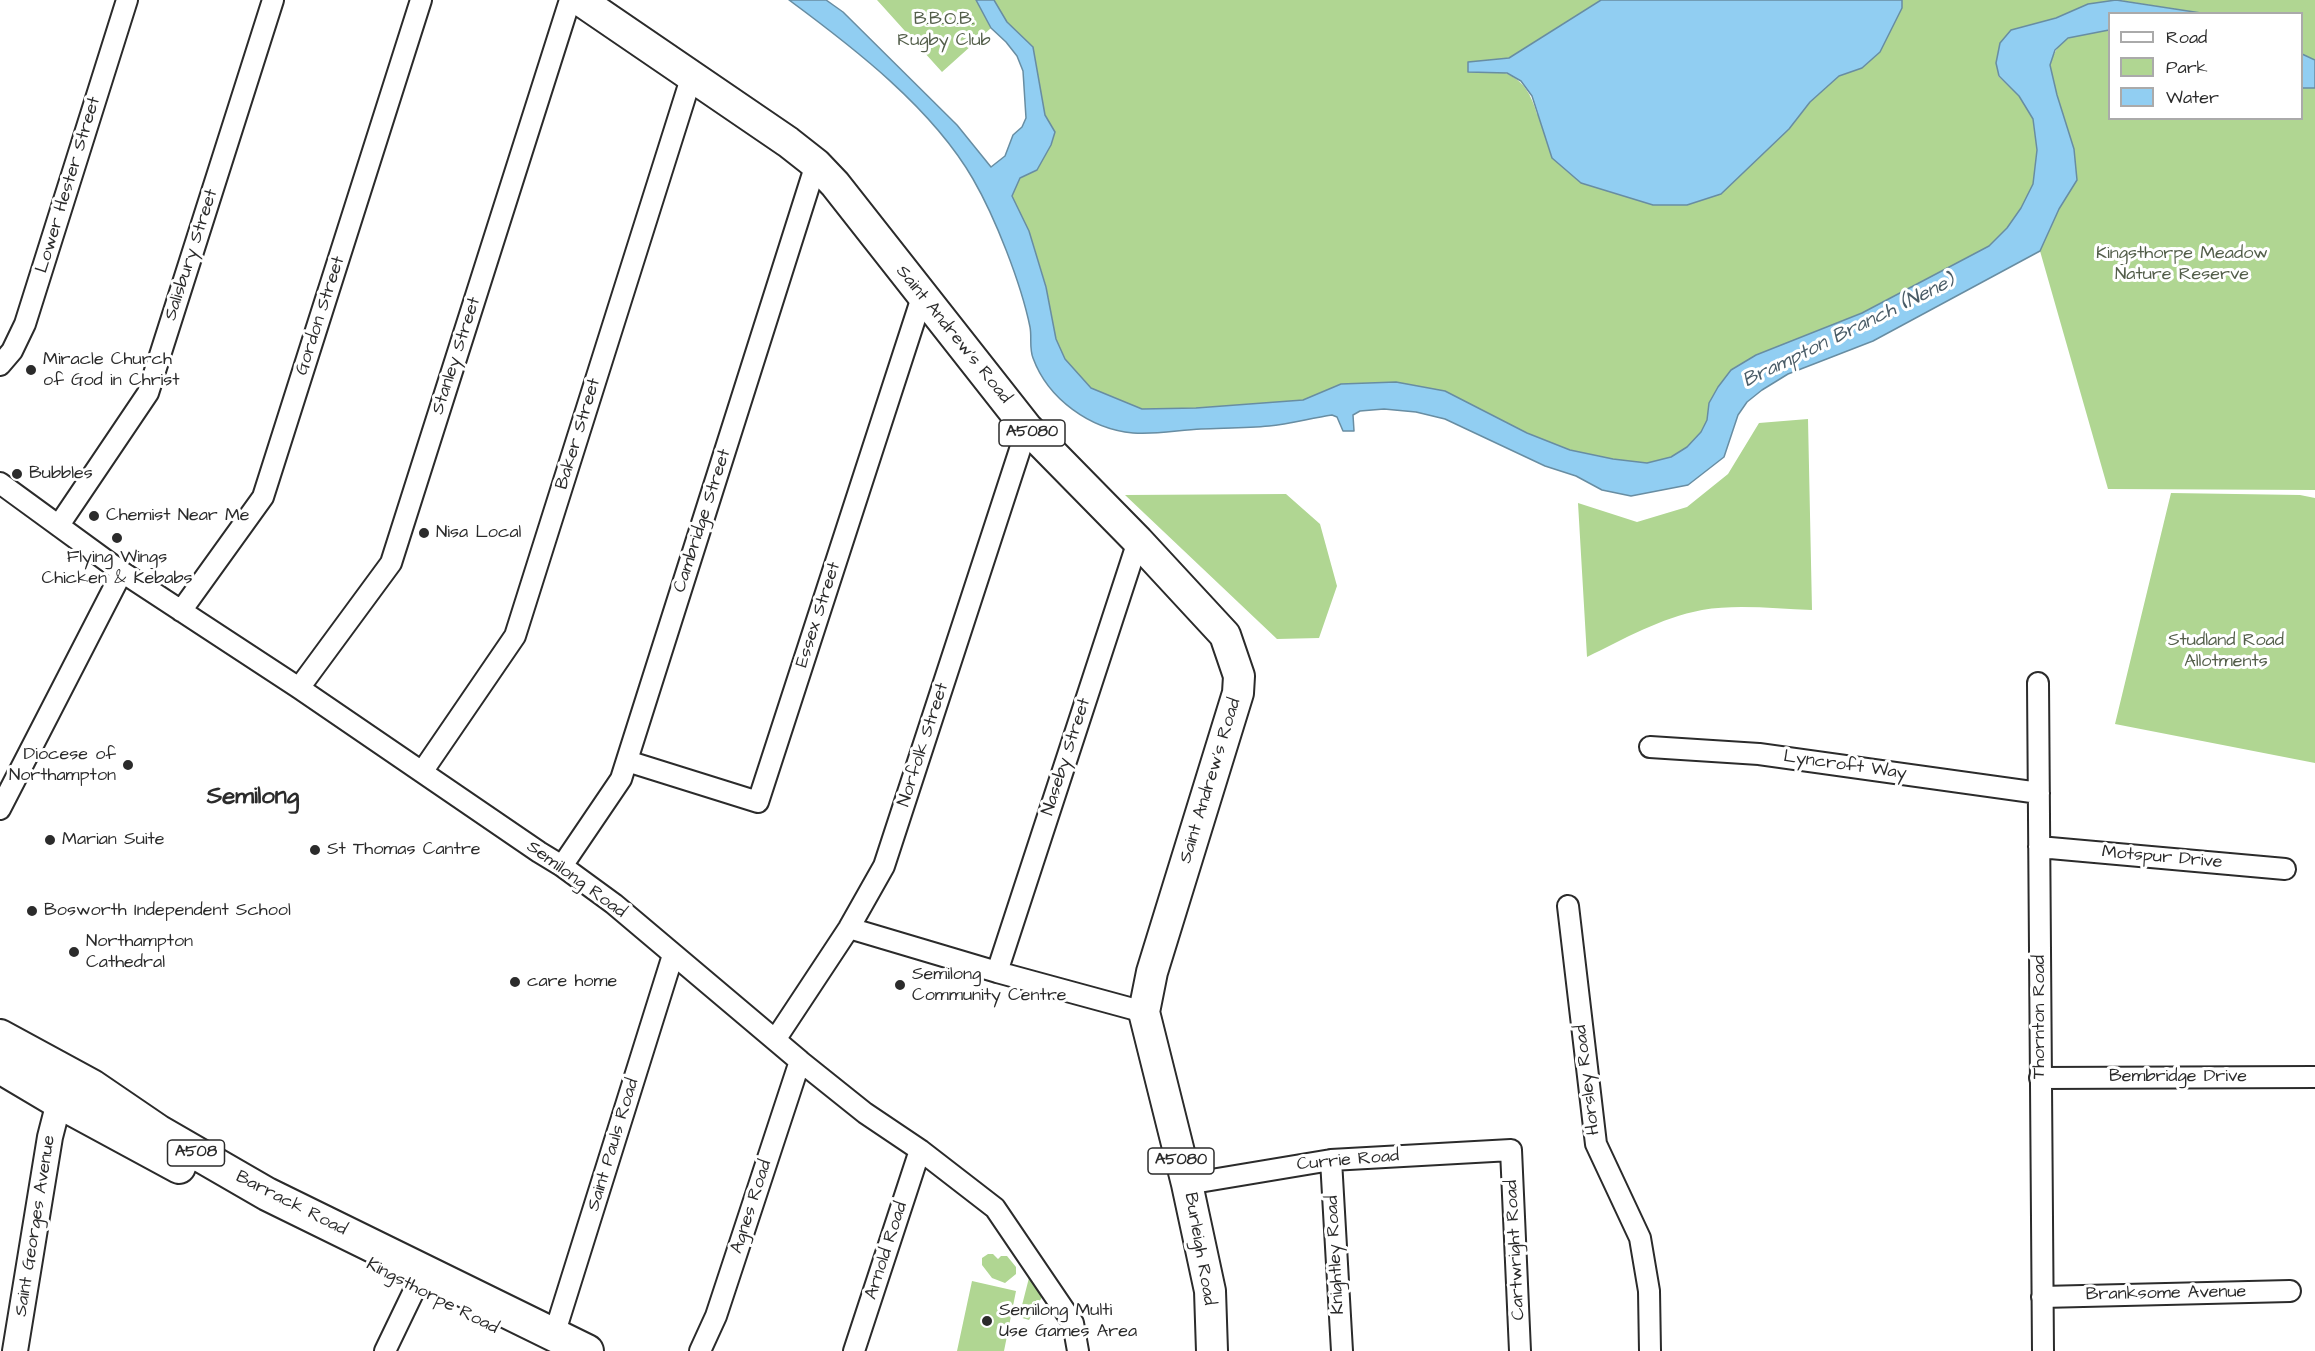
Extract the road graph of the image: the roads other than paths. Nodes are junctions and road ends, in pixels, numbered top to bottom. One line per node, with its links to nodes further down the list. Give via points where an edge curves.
1 (127, 0): 9 (street, Lower Hester Street, via 25,324)
2 (273, 0): 12 (street, Salisbury Street, via 148,393)
3 (421, 0): 15 (street, Gordon Street, via 263,497)
4 (570, 0): 17 (street, Stanley Street, via 391,563)
5 (580, 0): 6 (main road, Saint Andrew's Road / A5080)
6 (692, 75): 7 (main road, Saint Andrew's Road / A5080); 20 (street, Baker Street, via 515,636)
7 (816, 164): 8 (main road, Saint Andrew's Road / A5080); 19 (street, Cambridge Street)
8 (922, 297): 10 (main road, Saint Andrew's Road / A5080); 19 (street, Essex Street, via 758,802)
9 (0, 365)
10 (1027, 428): 13 (main road, Saint Andrew's Road / A5080); 27 (street, Norfolk Street, via 884,866)
11 (0, 483): 12 (street, Semilong Road)
12 (59, 525): 14 (street, Semilong Road)
13 (1138, 541): 29 (street, Naseby Street); 30 (main road, Saint Andrew's Road / A5080, via 1225,635 1239,676 1238,693)
14 (122, 572): 15 (street, Semilong Road); 22 (street)
15 (181, 612): 17 (street, Semilong Road)
16 (2038, 683): 21 (street, Thornton Road)
17 (299, 688): 20 (street, Semilong Road)
18 (1650, 747): 21 (street, Lyncroft Way, via 1759,754)
19 (627, 761): 24 (street, Cambridge Street, via 621,779)
20 (422, 772): 24 (street, Semilong Road)
21 (2039, 793): 23 (street, Thornton Road)
22 (0, 809)
23 (2039, 847): 25 (street, Motspur Drive); 38 (street, Thornton Road)
24 (562, 866): 28 (street, Semilong Road)
25 (2285, 869)
26 (1568, 906): 58 (street, Horsley Road, via 1596,1144 1640,1238 1650,1291)
27 (849, 928): 29 (street); 33 (street, Norfolk Street)
28 (673, 955): 33 (street, Semilong Road); 48 (street, Saint Pauls Road)
29 (997, 972): 31 (street)
30 (1152, 972): 31 (main road, Burleigh Road / A5080)
31 (1144, 1012): 43 (main road, Burleigh Road / A5080)
32 (0, 1036): 45 (highway, Barrack Road / A508, via 92,1086 158,1131 267,1194)
33 (775, 1040): 35 (street, Semilong Road)
34 (0, 1050): 39 (highway, via 40,1072 55,1088)
35 (800, 1061): 40 (street, Semilong Road, via 865,1113); 52 (street, Agnes Road, via 716,1316)
36 (0, 1067): 39 (highway, Barrack Road / A508)
37 (2315, 1077): 38 (street, Bembridge Drive)
38 (2040, 1078): 47 (street, Thornton Road)
39 (58, 1102): 44 (highway, Barrack Road / A508); 49 (street, Saint Georges Avenue)
40 (920, 1150): 53 (street, Arnold Road); 54 (street, Semilong Road, via 995,1208 1073,1323)
41 (1511, 1150): 42 (street, Currie Road); 57 (street, Cartwright Road)
42 (1331, 1160): 43 (street, Currie Road); 56 (street, Knightley Road)
43 (1187, 1184): 55 (main road, Burleigh Road / A5080, via 1210,1291)
44 (228, 1194): 45 (highway, Kingsthorpe Road / A508)
45 (413, 1272): 48 (highway, Kingsthorpe Road / A508); 50 (street)
46 (2290, 1291): 47 (street, Branksome Avenue)
47 (2042, 1297): 59 (street, Thornton Road)
48 (547, 1343): 51 (highway, Kingsthorpe Road / A508)
49 (15, 1351)
50 (385, 1351)
51 (587, 1351)
52 (700, 1351)
53 (854, 1351)
54 (1078, 1351)
55 (1212, 1351)
56 (1342, 1351)
57 (1520, 1351)
58 (1650, 1351)
59 (2043, 1351)

